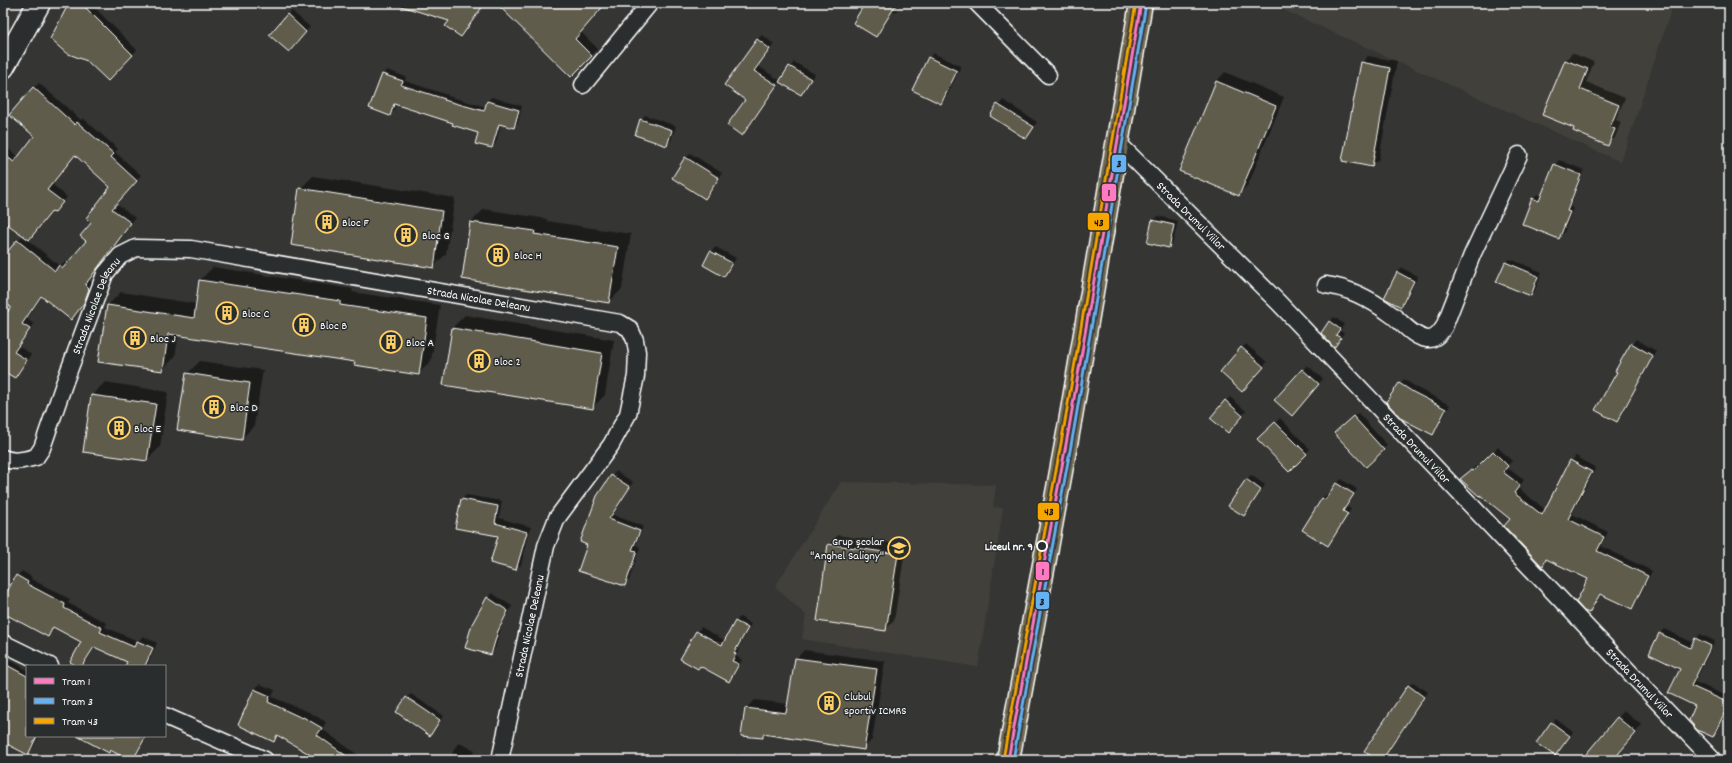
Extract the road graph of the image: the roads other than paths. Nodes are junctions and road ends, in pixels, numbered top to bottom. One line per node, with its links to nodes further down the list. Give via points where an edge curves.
1 (39, 3): 5 (main road)
2 (650, 3): 7 (street)
3 (977, 3): 6 (street)
4 (1141, 3): 8 (main road)
5 (3, 67)
6 (1048, 75)
7 (583, 85)
8 (1116, 141): 17 (main road, via 1069,428); 18 (street, Strada Drumul Viilor, via 1278,302)
9 (1519, 155): 10 (street, via 1472,255 1444,327 1436,337 1421,337 1371,301 1350,290)
10 (1326, 285)
11 (3, 458): 16 (street, Strada Nicolae Deleanu, via 21,461 36,457 42,448 105,274 120,256 136,248 190,249 620,323 630,329 637,352 636,376 628,414 611,445 557,518 546,546)
12 (3, 643): 13 (street)
13 (48, 665)
14 (166, 716): 15 (street)
15 (265, 760)
16 (500, 760)
17 (1008, 760)
18 (1713, 760)

